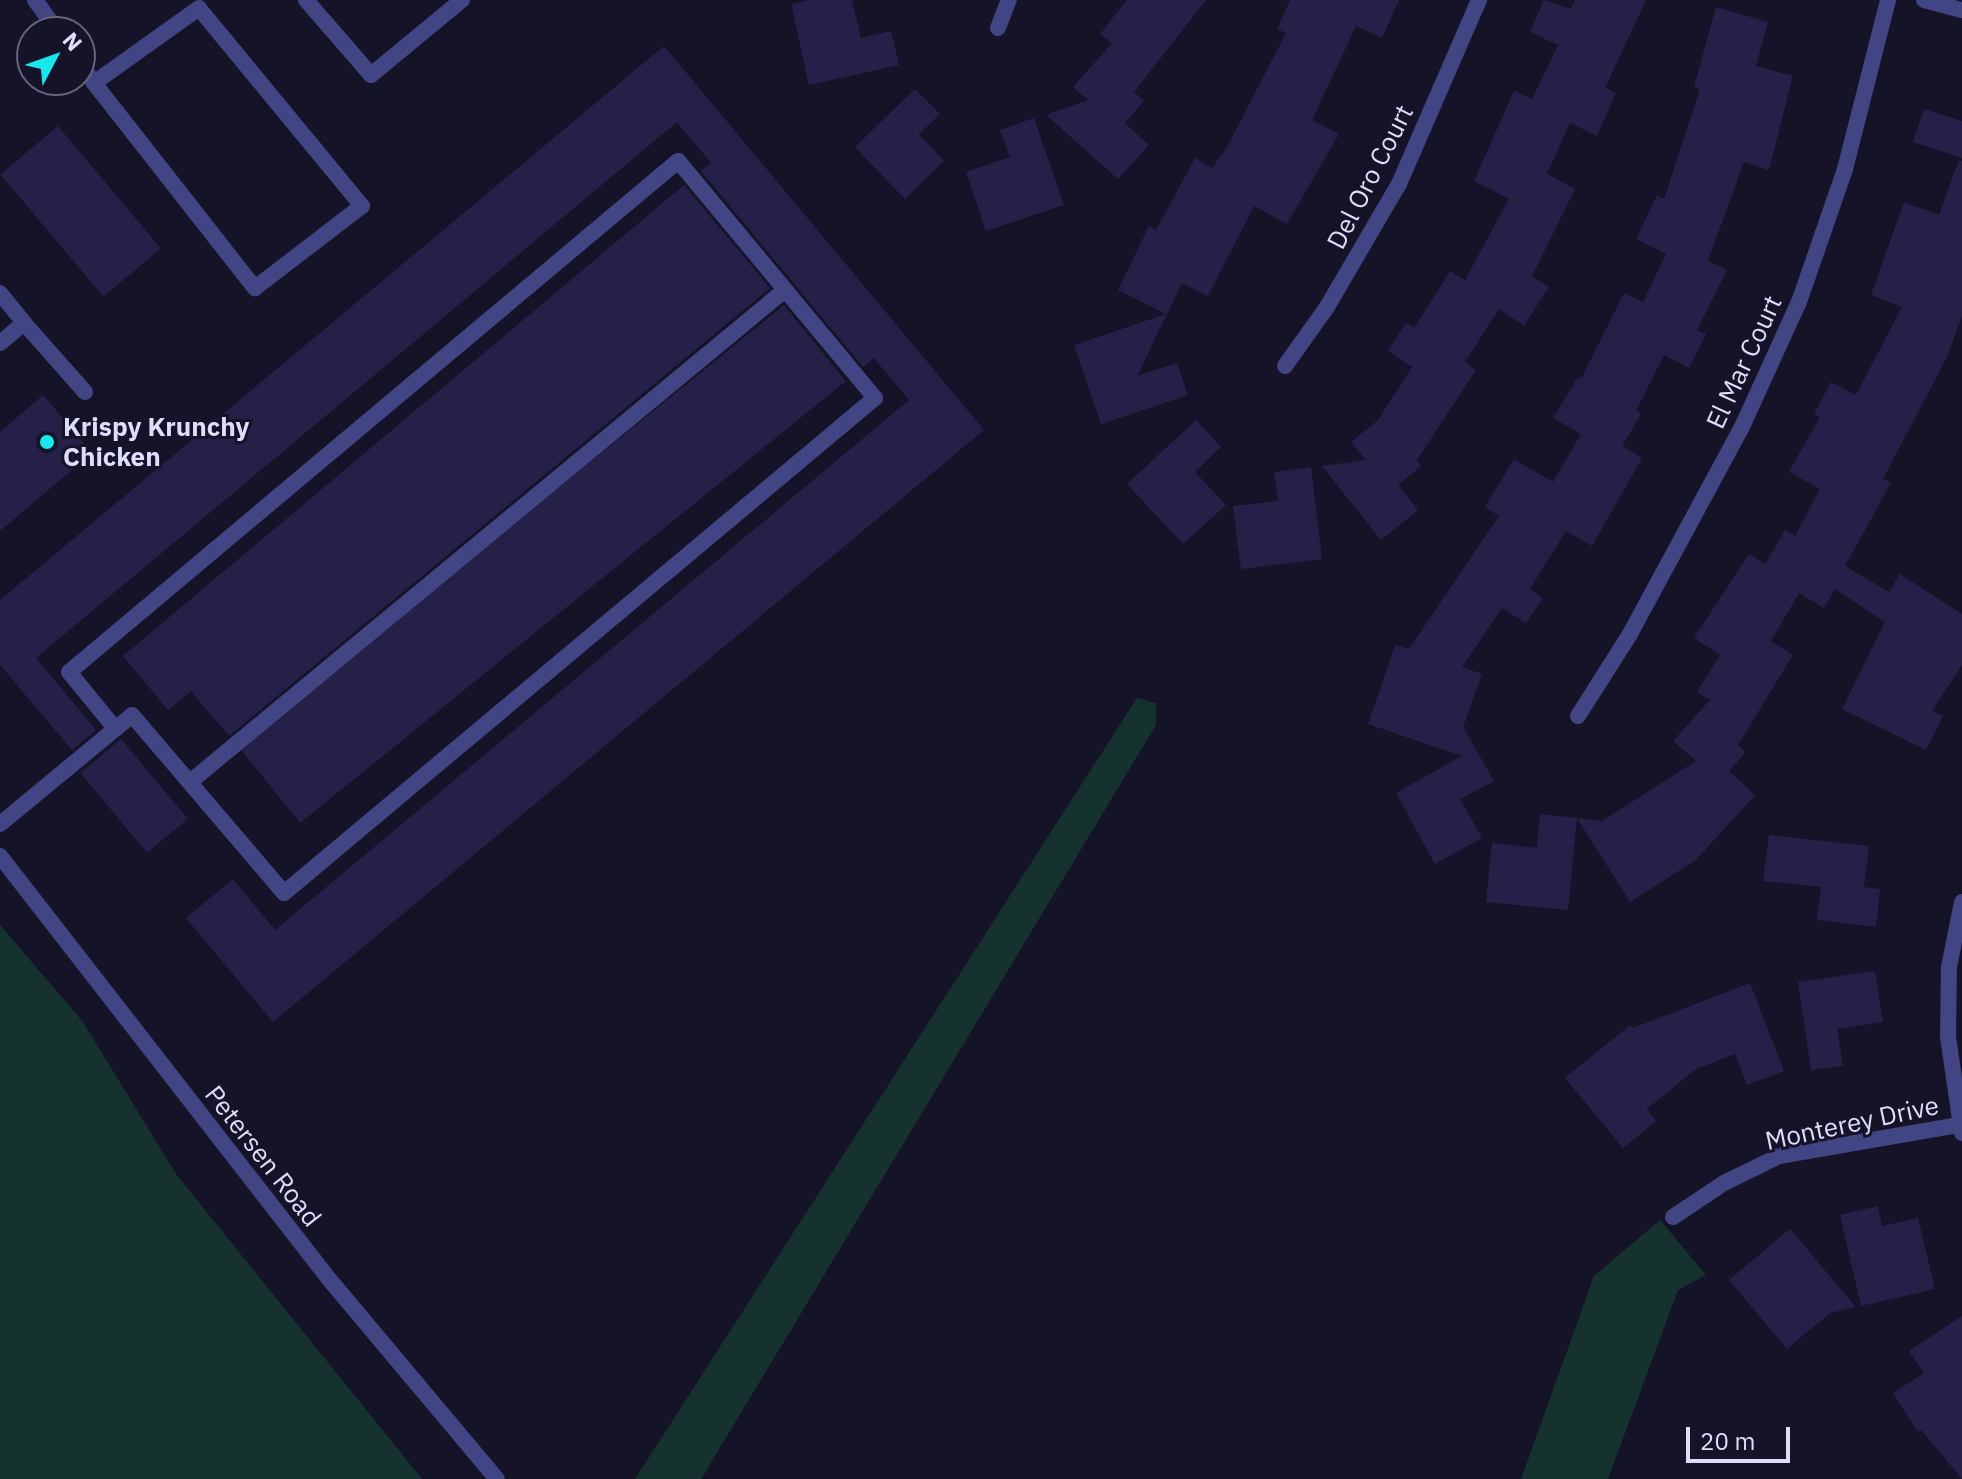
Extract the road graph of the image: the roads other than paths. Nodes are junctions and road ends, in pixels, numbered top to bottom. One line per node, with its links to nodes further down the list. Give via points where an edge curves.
1 (306, 0): 2 (street, via 371,75)
2 (462, 0)
3 (1009, 0): 8 (street)
4 (1479, 0): 14 (street, Del Oro Court, via 1399,184 1327,307)
5 (1888, 0): 16 (street, El Mar Court, via 1845,169 1799,302 1741,429 1630,634)
6 (1924, 0): 7 (street)
7 (1962, 10)
8 (998, 28)
9 (94, 83): 9 (street, via 255,288 362,206 199,8)
10 (785, 290): 17 (street, via 678,161 69,672); 18 (street); 18 (street, via 875,398 284,893)
11 (0, 293): 12 (street)
12 (24, 323): 13 (street); 15 (street)
13 (0, 343)
14 (1285, 366)
15 (85, 392)
16 (1578, 716)
17 (114, 727): 18 (street, via 132,715); 19 (street)
18 (190, 782)
19 (0, 824)
20 (0, 856): 24 (street, Petersen Road, via 310,1255)
21 (1962, 902): 22 (street, via 1949,967 1948,1037)
22 (1960, 1129): 23 (street, Monterey Drive, via 1779,1156 1724,1183)
23 (1673, 1217)
24 (497, 1479)

